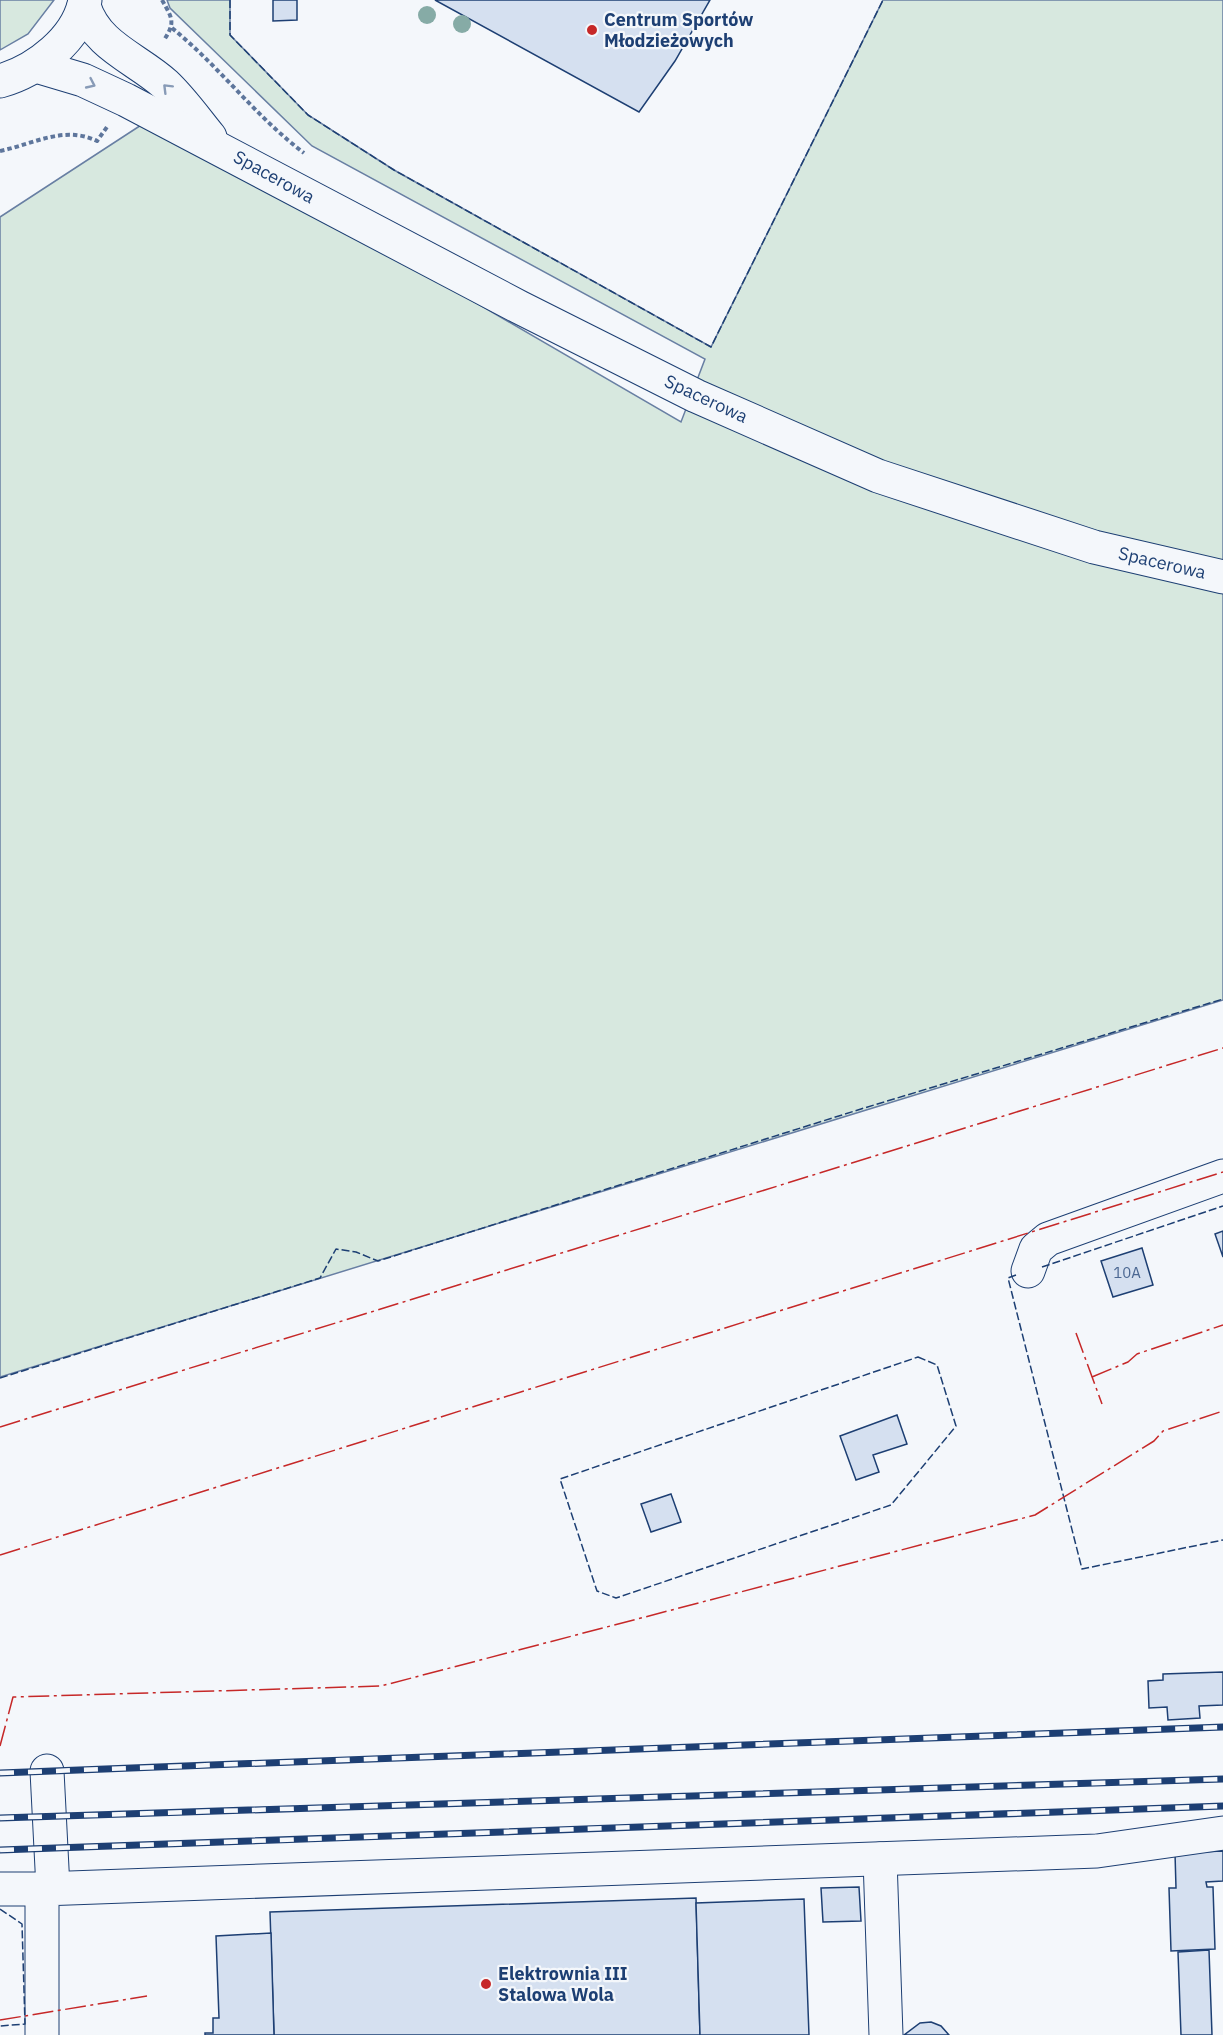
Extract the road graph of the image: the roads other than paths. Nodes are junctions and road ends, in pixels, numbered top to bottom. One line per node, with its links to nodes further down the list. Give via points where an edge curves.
1 (85, 3): 2 (street, via 56,51); 4 (street, Spacerowa, one-way to 1, via 165,85 109,44 96,30)
2 (36, 66): 3 (street); 4 (street, Spacerowa, one-way to 4, via 83,80)
3 (0, 81)
4 (219, 147): 5 (street, Spacerowa, via 696,396 878,476 1094,547)
5 (1223, 577)
6 (1223, 1176): 7 (street, via 1048,1239 1036,1249)
7 (1028, 1271)
8 (47, 1771): 12 (street)
9 (1223, 1833): 10 (street, via 1097,1851)
10 (879, 1859): 12 (street); 14 (street)
11 (0, 1889): 12 (street)
12 (47, 1889): 13 (street)
13 (42, 2035)
14 (886, 2035)

